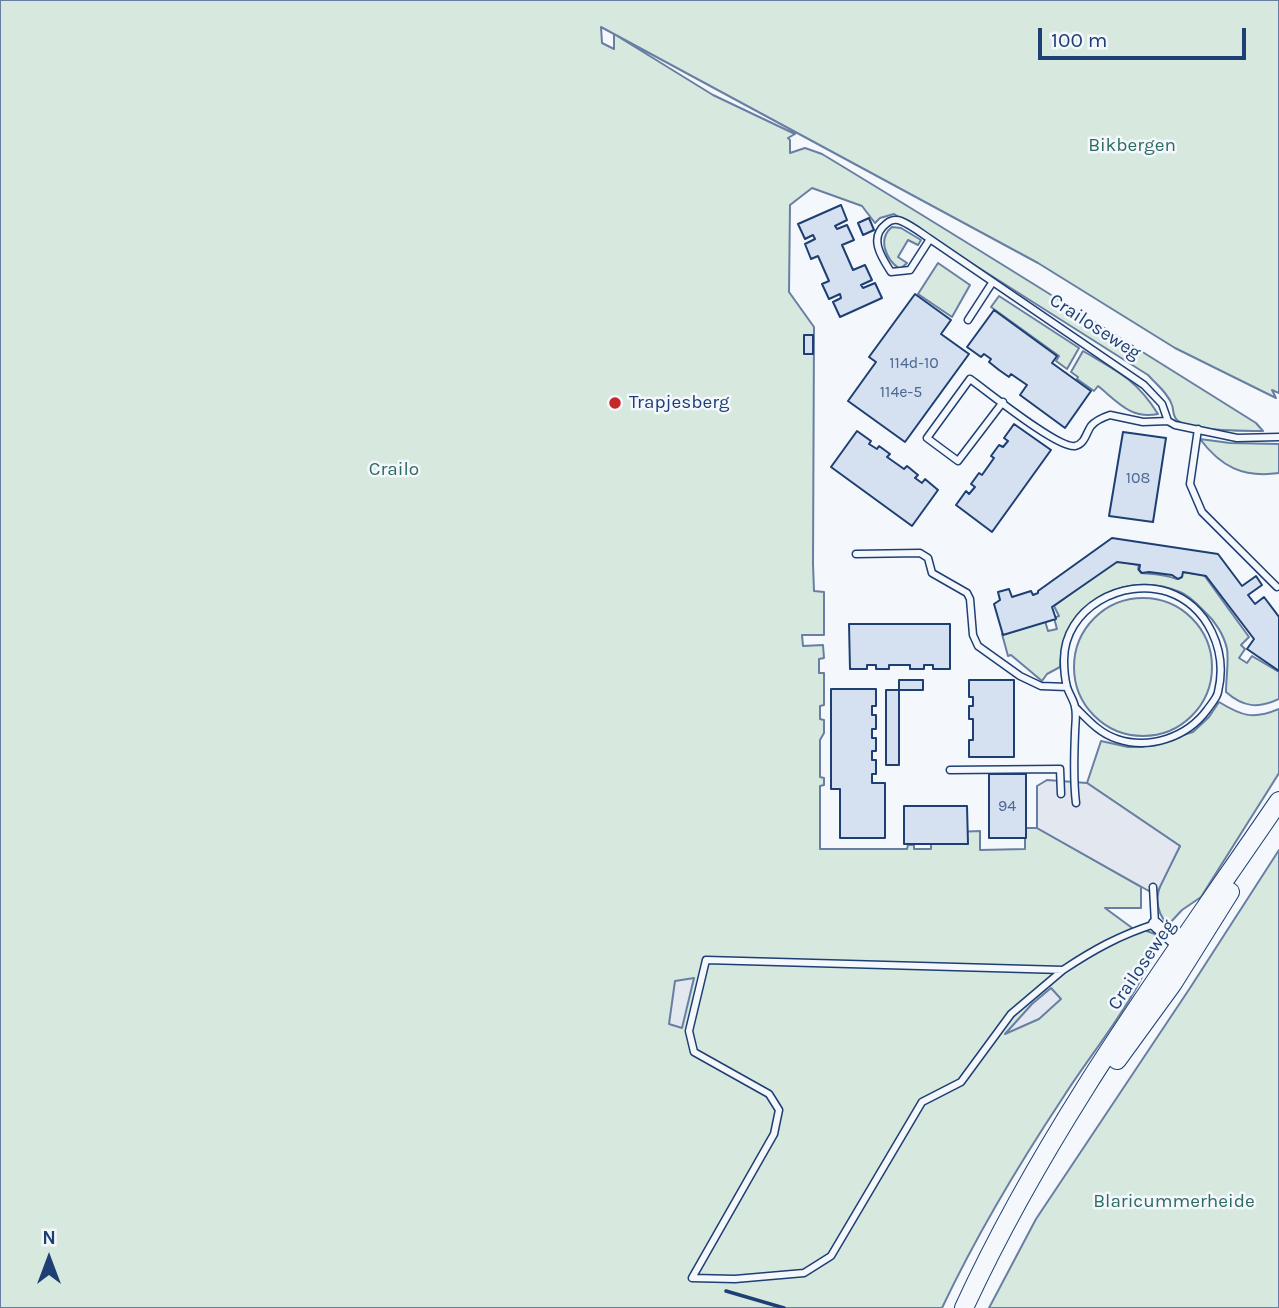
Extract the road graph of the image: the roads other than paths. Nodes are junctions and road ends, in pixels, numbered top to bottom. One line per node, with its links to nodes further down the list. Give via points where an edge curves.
1 (930, 239): 1 (lane, Crailoseweg, via 900,220 890,221 878,233 877,245 891,272 900,273 910,270); 2 (lane, Crailoseweg)
2 (992, 283): 3 (lane); 5 (lane, Crailoseweg, via 1144,386 1162,404)
3 (968, 320)
4 (1003, 402): 4 (lane, via 970,379 927,438 958,461); 5 (lane, via 1058,442 1072,446 1079,445 1092,425 1110,415 1143,422)
5 (1168, 421): 6 (lane)
6 (1198, 429): 7 (lane, via 1237,438); 9 (lane, via 1190,484 1202,512)
7 (1279, 437)
8 (856, 554): 10 (lane, via 920,553 928,558 932,573 970,599 972,635 978,646 1041,686)
9 (1277, 587)
10 (1067, 687): 11 (lane); 11 (lane, via 1064,658 1070,633 1085,612 1105,596 1129,588 1154,588 1179,596 1199,611 1213,632 1220,657 1218,694 1193,726 1169,739 1143,744 1117,739 1093,726)
11 (1076, 707): 15 (lane)
12 (950, 770): 13 (lane, via 1060,769)
13 (1061, 794)
14 (1279, 801): 19 (main road, Crailoseweg)
15 (1076, 803)
16 (1279, 807): 19 (main road, Crailoseweg, via 1248,863)
17 (1153, 887): 18 (lane)
18 (1154, 924): 19 (street); 20 (lane, via 1100,945)
19 (1185, 952): 21 (main road, Crailoseweg, via 1076,1101)
20 (1063, 970): 20 (lane, via 1011,1014 961,1082 922,1102 831,1256 804,1273 692,1279 774,1135 779,1110 769,1094 694,1052 689,1031 706,960)
21 (964, 1308)

